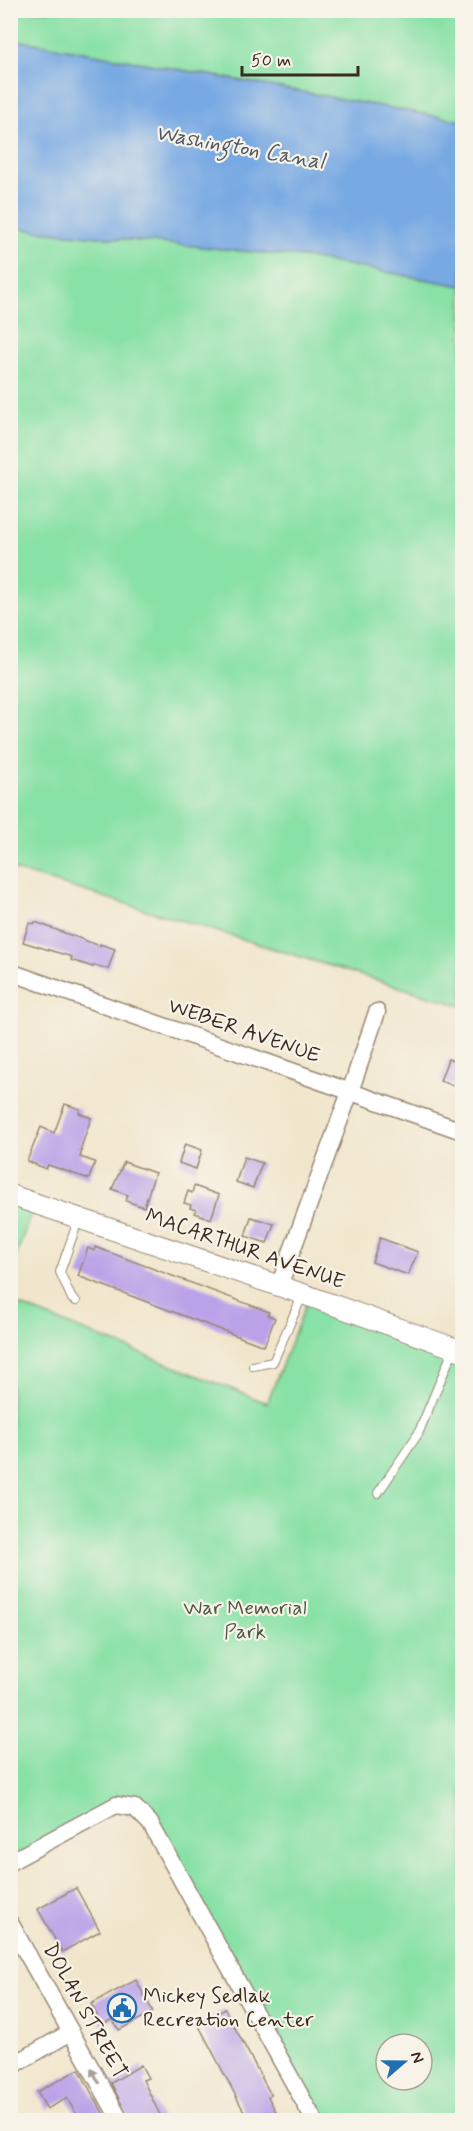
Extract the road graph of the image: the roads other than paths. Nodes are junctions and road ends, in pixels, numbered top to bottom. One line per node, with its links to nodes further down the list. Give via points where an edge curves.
1 (10, 972): 3 (street, WEBER AVENUE)
2 (377, 1012): 3 (street)
3 (350, 1092): 4 (street, WEBER AVENUE); 7 (street)
4 (462, 1131)
5 (10, 1195): 6 (street, MACARTHUR AVENUE)
6 (79, 1218): 7 (street, MACARTHUR AVENUE); 9 (lane, via 60,1272)
7 (279, 1286): 8 (street, MACARTHUR AVENUE)
8 (303, 1294): 10 (street, MACARTHUR AVENUE); 11 (lane, via 273,1362)
9 (76, 1301)
10 (458, 1350): 12 (lane, via 417,1434)
11 (253, 1366)
12 (378, 1493)
13 (10, 1862): 18 (street, via 116,1805 135,1808 150,1823)
14 (10, 1923): 15 (street, DOLAN STREET)
15 (71, 2032): 16 (street); 17 (street, DOLAN STREET, one-way to 15)
16 (10, 2067)
17 (120, 2121)
18 (314, 2121)

